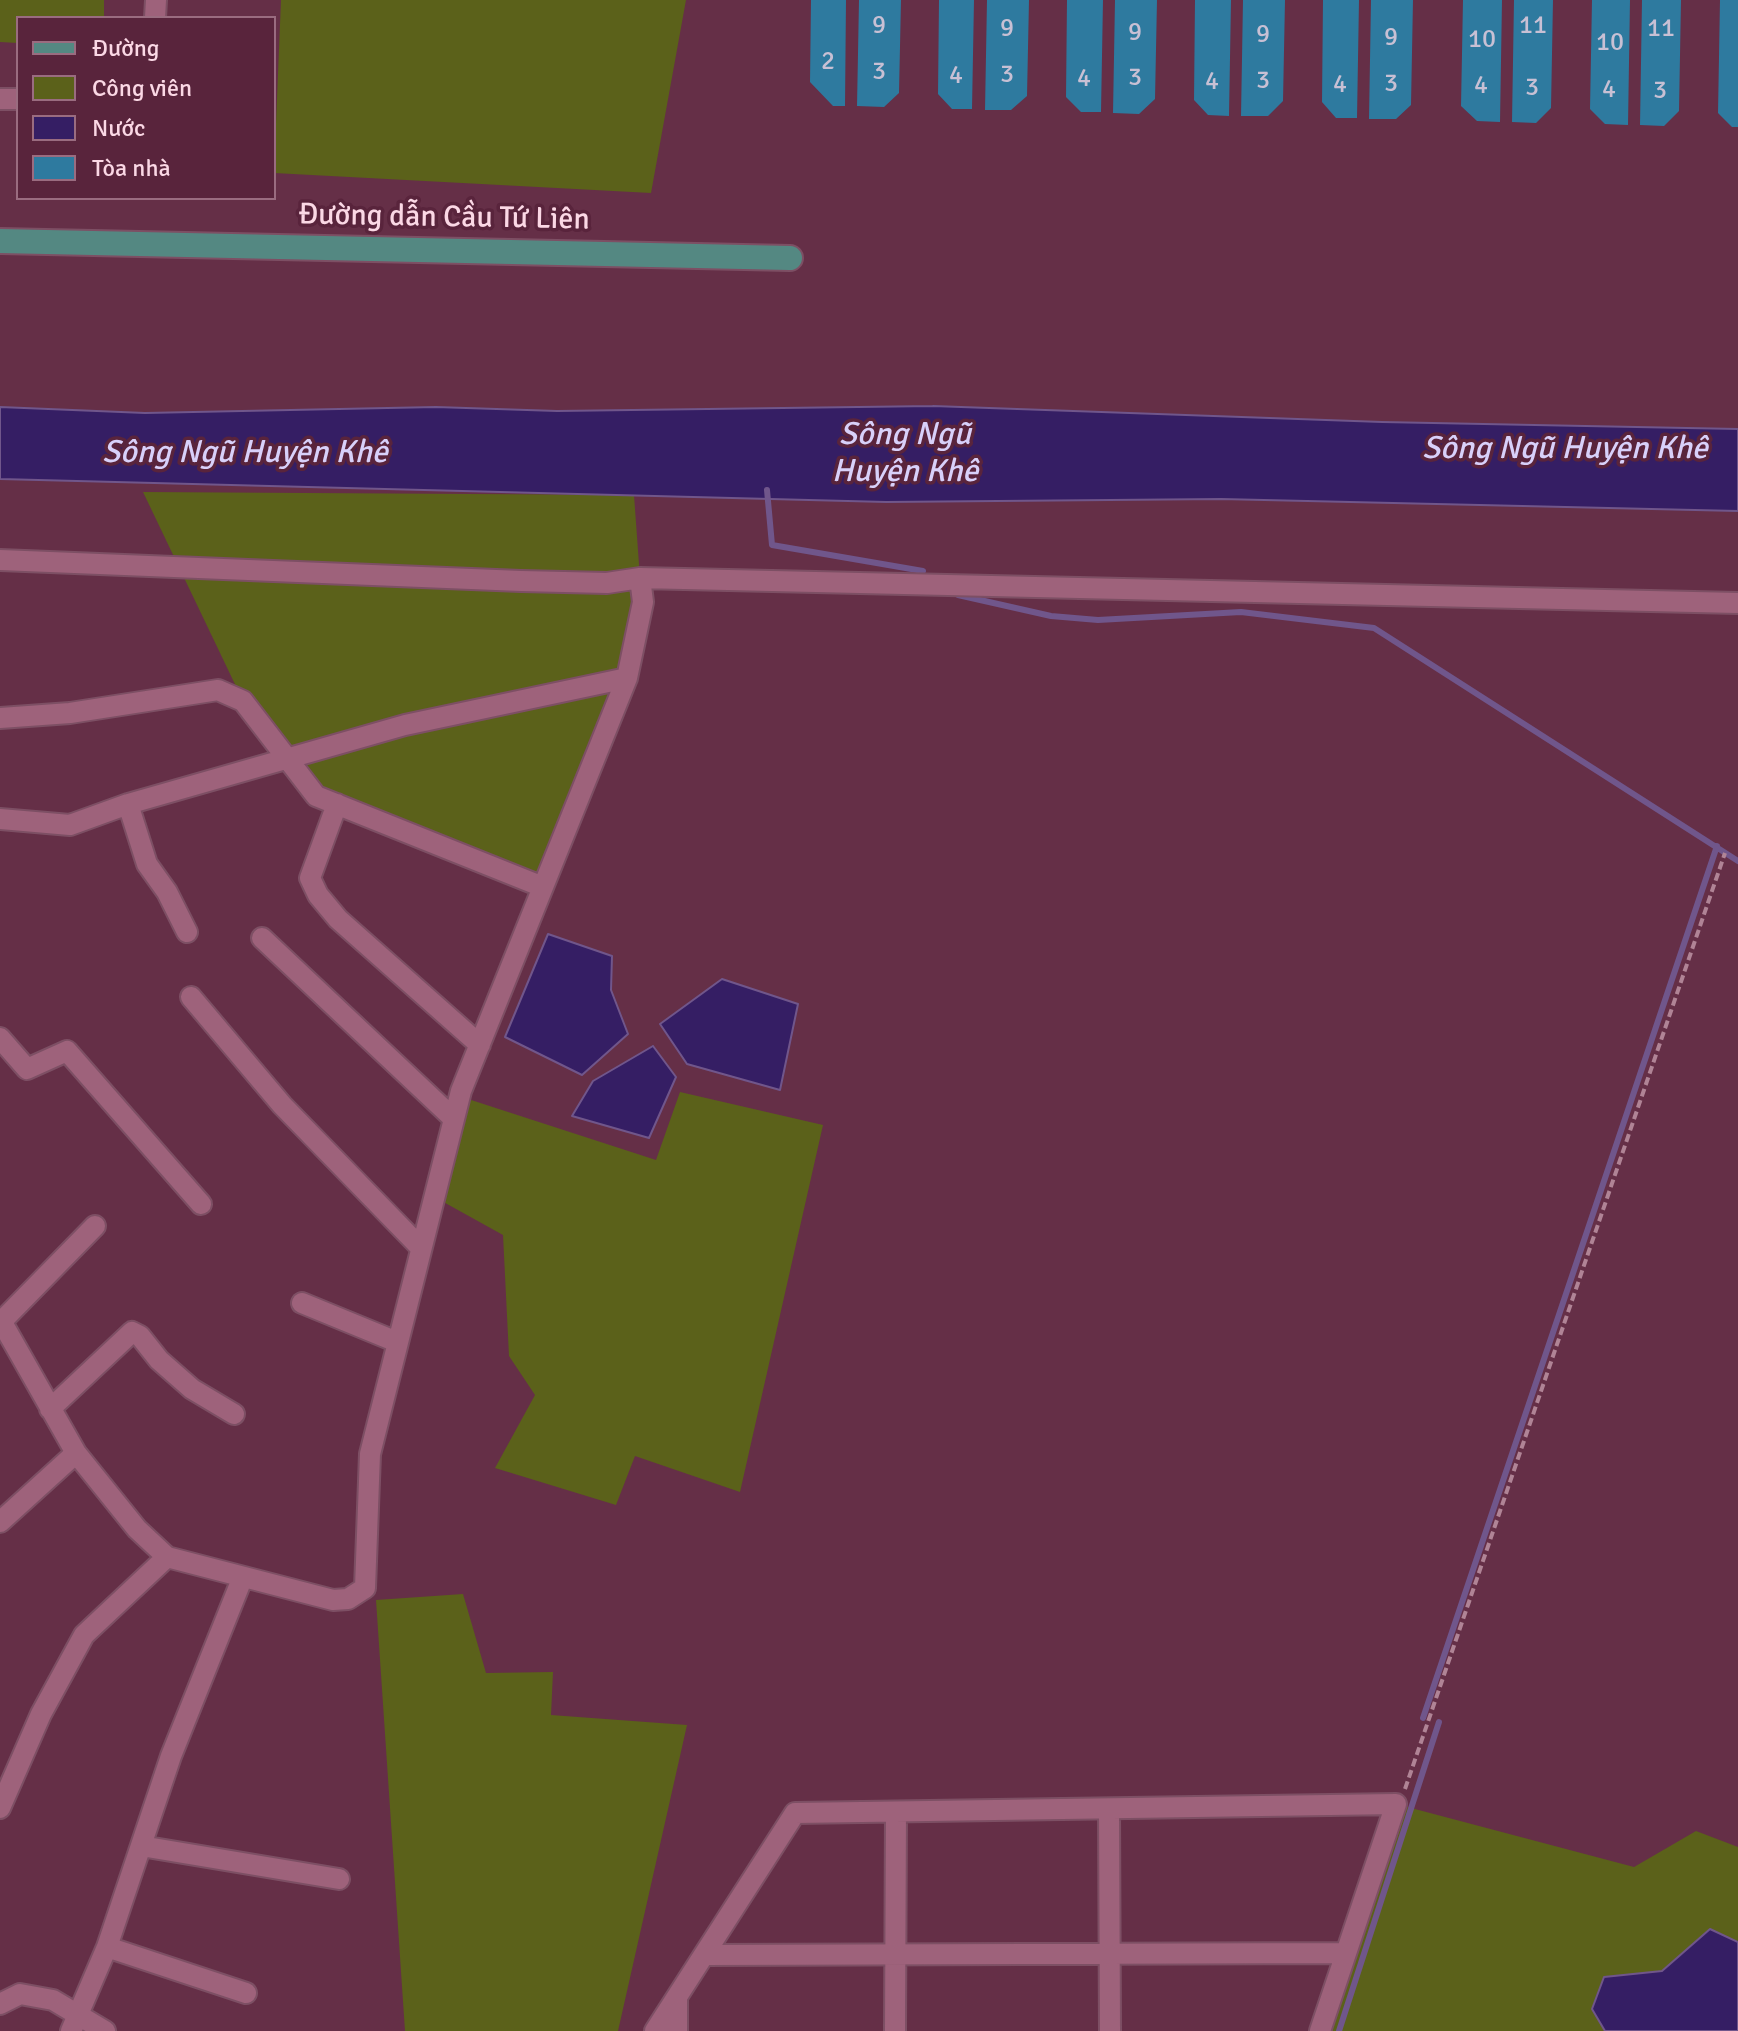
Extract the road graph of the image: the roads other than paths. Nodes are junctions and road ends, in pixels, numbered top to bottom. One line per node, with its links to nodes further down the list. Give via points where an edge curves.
1 (0, 241): 2 (main road, Đường dẫn Cầu Tứ Liên)
2 (790, 258)
3 (0, 560): 4 (street, via 521,581 607,583)
4 (640, 578): 5 (street); 6 (street, via 643,602)
5 (1738, 603)
6 (627, 678): 8 (street, via 405,725); 12 (street)
7 (0, 718): 8 (street, via 218,690 243,701)
8 (286, 759): 9 (street); 10 (street, via 316,796)
9 (128, 804): 11 (street, via 70,825); 13 (street, via 147,864)
10 (337, 804): 12 (street); 17 (street, via 310,878 318,895 338,919)
11 (0, 819)
12 (543, 887): 17 (street)
13 (187, 932)
14 (262, 938): 18 (street)
15 (191, 997): 21 (street, via 282,1105)
16 (0, 1038): 19 (street, via 27,1069 67,1051)
17 (480, 1045): 18 (street)
18 (454, 1119): 21 (street)
19 (201, 1204)
20 (95, 1226): 23 (street)
21 (421, 1248): 24 (street)
22 (302, 1303): 24 (street)
23 (1, 1320): 25 (street)
24 (397, 1342): 30 (street, via 370,1454 365,1588 358,1595 333,1600)
25 (50, 1409): 26 (street, via 132,1332 192,1389); 27 (street)
26 (234, 1414)
27 (76, 1453): 28 (street); 29 (street, via 137,1529)
28 (0, 1522)
29 (167, 1557): 30 (street); 31 (street, via 84,1635 41,1714)
30 (242, 1579): 34 (street)
31 (0, 1808)
32 (1109, 1809): 33 (street); 37 (street, via 1396,1804); 38 (street)
33 (896, 1812): 39 (street, via 795,1813); 40 (street)
34 (141, 1846): 35 (street); 36 (street)
35 (339, 1879)
36 (107, 1947): 41 (street); 44 (street)
37 (1346, 1953): 38 (street); 50 (street)
38 (1110, 1954): 40 (street); 49 (street)
39 (704, 1955): 40 (street); 42 (street)
40 (896, 1955): 48 (street)
41 (246, 1993)
42 (677, 1997): 46 (street); 47 (street)
43 (0, 2004): 44 (street, via 20,1994 53,2000)
44 (76, 2023): 45 (street)
45 (105, 2031)
46 (655, 2031)
47 (677, 2031)
48 (895, 2031)
49 (1110, 2031)
50 (1320, 2031)

